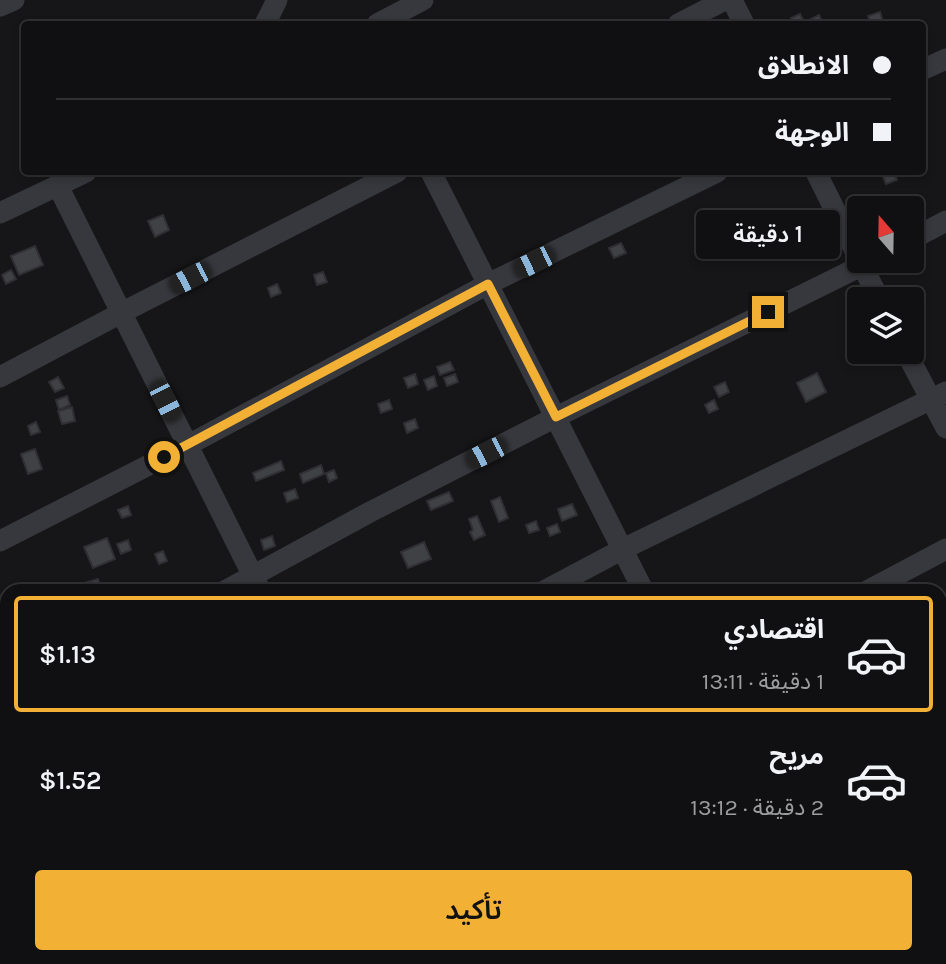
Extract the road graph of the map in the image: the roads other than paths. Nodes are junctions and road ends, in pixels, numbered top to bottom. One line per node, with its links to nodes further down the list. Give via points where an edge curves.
1 (15, 0): 6 (street)
2 (277, 0): 7 (street)
3 (423, 0): 8 (street)
4 (725, 0): 9 (street)
5 (732, 0): 10 (street)
6 (0, 6)
7 (266, 21)
8 (383, 21)
9 (684, 21)
10 (742, 21)
11 (946, 59): 12 (street)
12 (926, 69)
13 (80, 175): 18 (street)
14 (391, 175): 25 (street)
15 (433, 175): 24 (street)
16 (711, 175): 24 (street)
17 (818, 175): 21 (street)
18 (58, 186): 19 (street); 25 (street)
19 (0, 213)
20 (946, 221): 22 (street)
21 (847, 231)
22 (924, 233)
23 (847, 270): 29 (street)
24 (488, 284): 29 (street); 31 (street)
25 (121, 313): 27 (street); 31 (street)
26 (915, 364): 28 (street)
27 (0, 377)
28 (938, 396): 30 (street); 33 (street)
29 (556, 417): 33 (street); 35 (street, via 370,512)
30 (946, 428)
31 (188, 445): 32 (street); 35 (street)
32 (0, 541)
33 (622, 549): 36 (street); 37 (street)
34 (946, 549): 38 (street)
35 (257, 584)
36 (557, 584)
37 (640, 584)
38 (880, 584)

